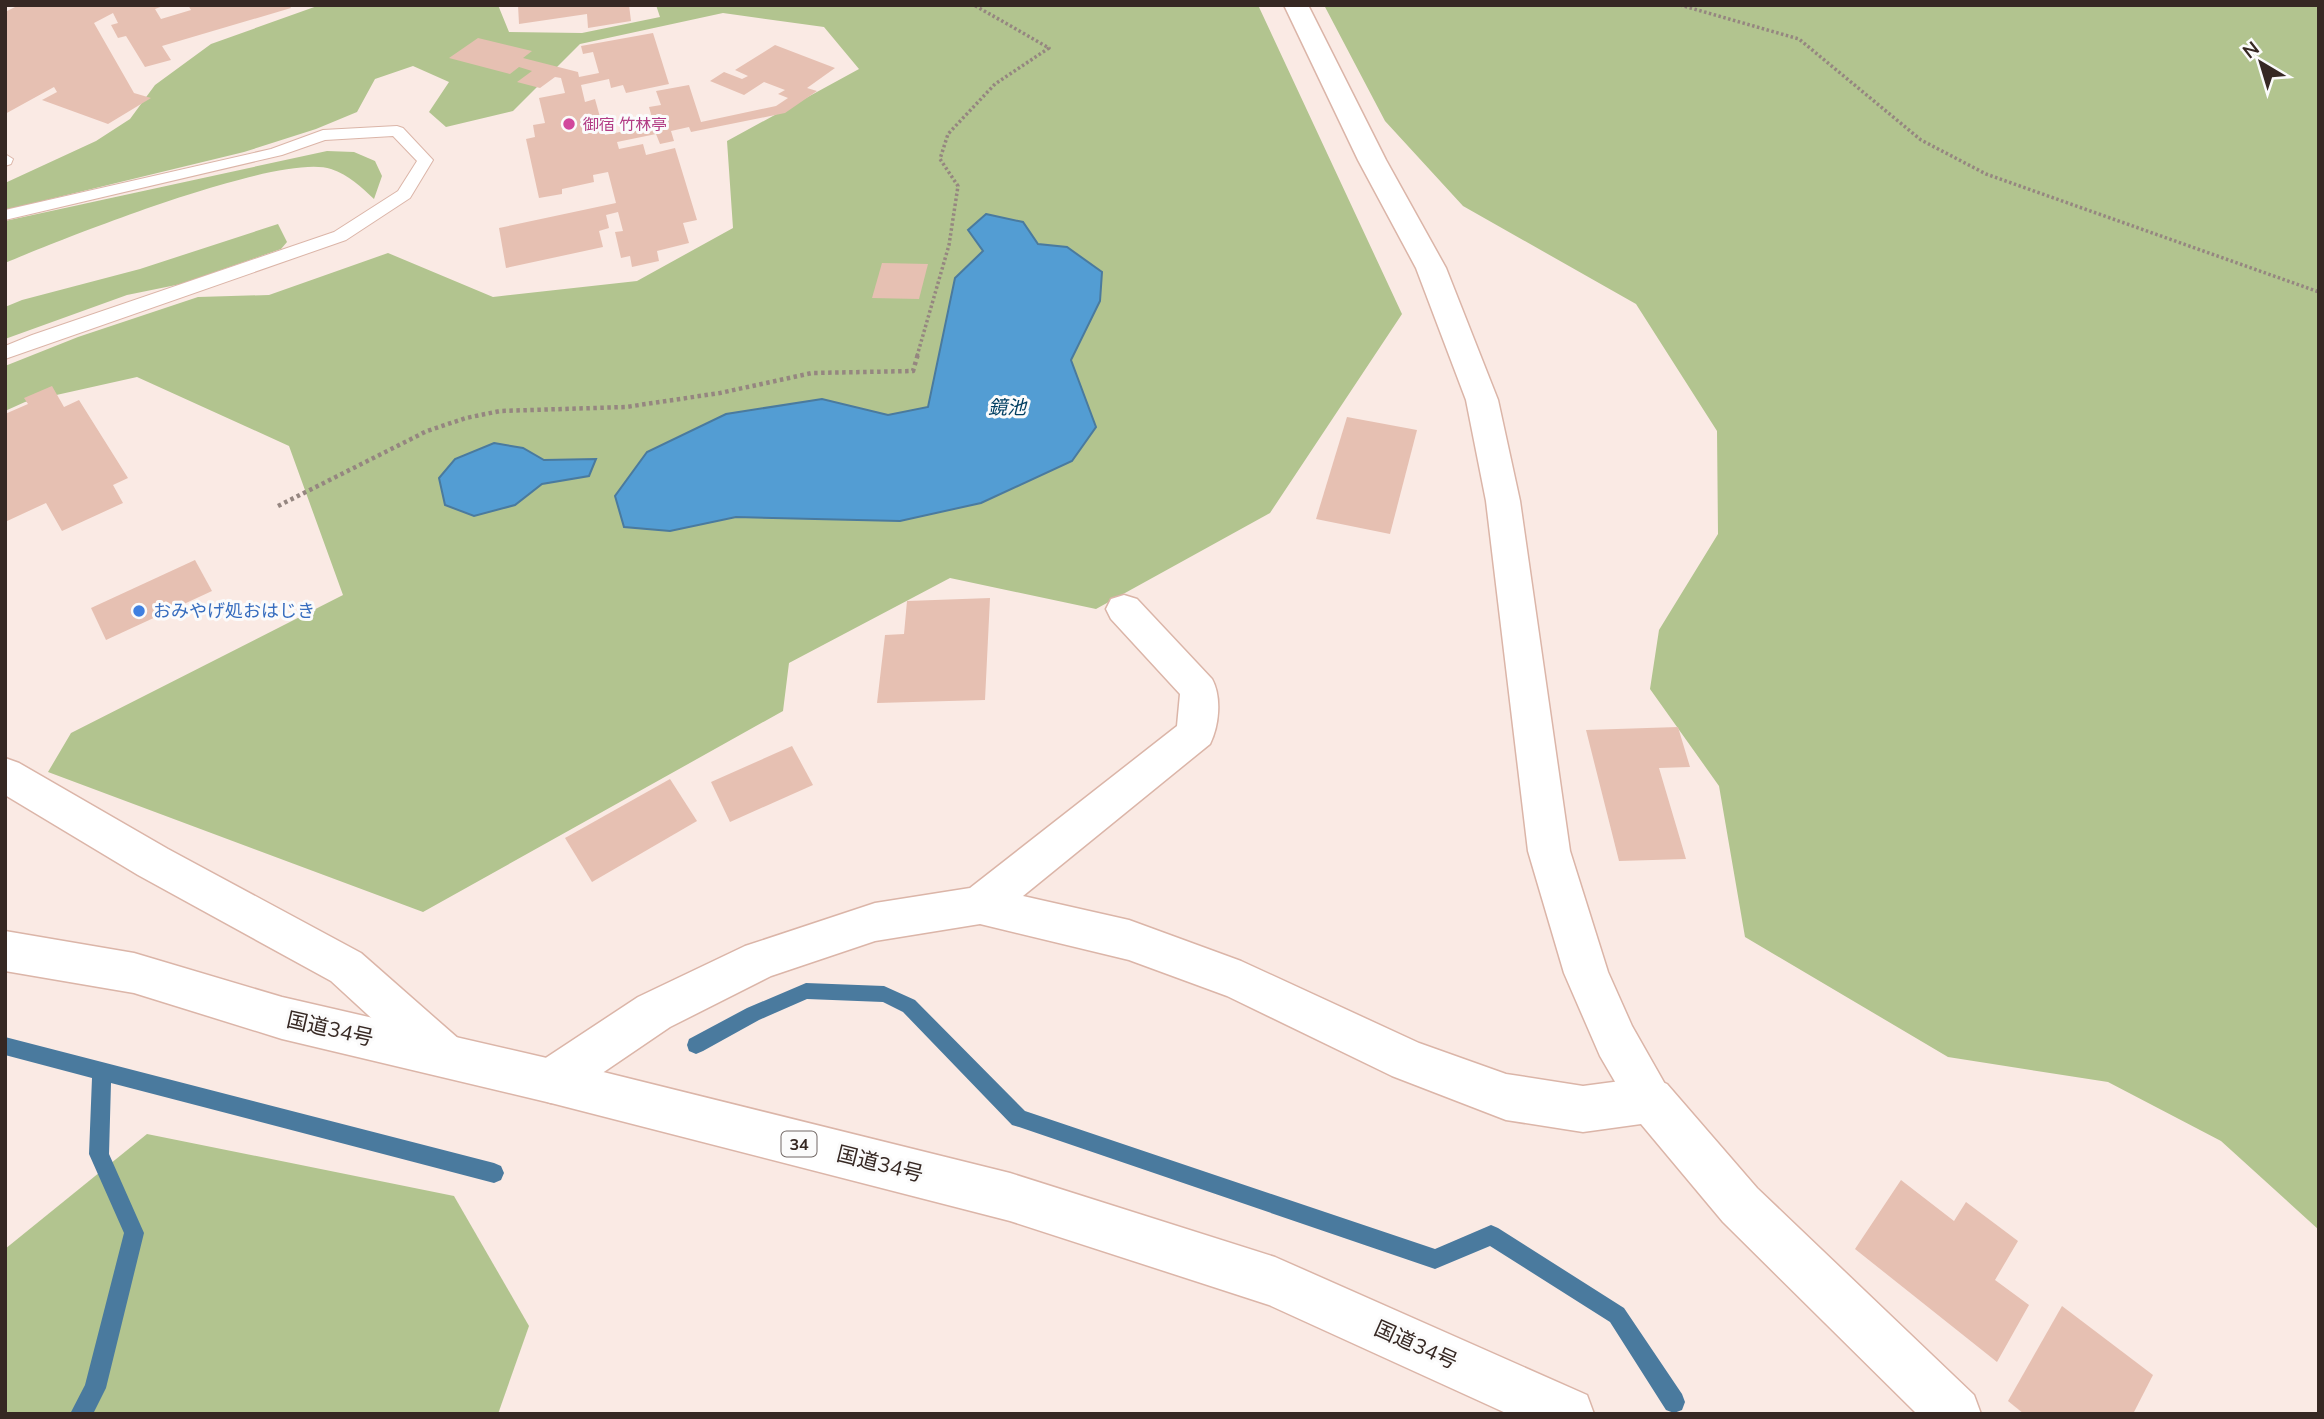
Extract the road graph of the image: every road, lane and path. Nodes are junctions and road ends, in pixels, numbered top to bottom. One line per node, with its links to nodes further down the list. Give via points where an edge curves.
1 (974, 5): 7 (path, via 1049,48 995,84 948,134 940,159 958,186 949,245 913,371 812,373 626,407 488,414 427,431)
2 (1296, 5): 14 (main road, via 1372,160 1432,268 1474,376 1503,501 1549,851 1586,973 1616,1041)
3 (1679, 5): 5 (path, via 1800,39 1921,140 1986,174)
4 (5, 215): 6 (lane, via 223,166 323,135 397,131 425,160 404,194 340,236)
5 (2319, 292)
6 (5, 353)
7 (278, 506)
8 (1124, 609): 10 (main road, via 1199,690 1196,733)
9 (5, 775): 12 (main road, via 346,967)
10 (980, 905): 13 (main road, via 874,922 760,960 654,1012); 14 (main road, via 1129,940 1241,981 1408,1061 1506,1097 1583,1109)
11 (5, 951): 12 (main road, 国道34号 / 34, via 134,973 282,1018)
12 (444, 1055): 13 (main road, 国道34号 / 34)
13 (551, 1081): 15 (main road, 国道34号 / 34, via 1010,1197 1262,1278)
14 (1651, 1100): 16 (main road, via 1740,1205)
15 (1568, 1414)
16 (1955, 1414)

